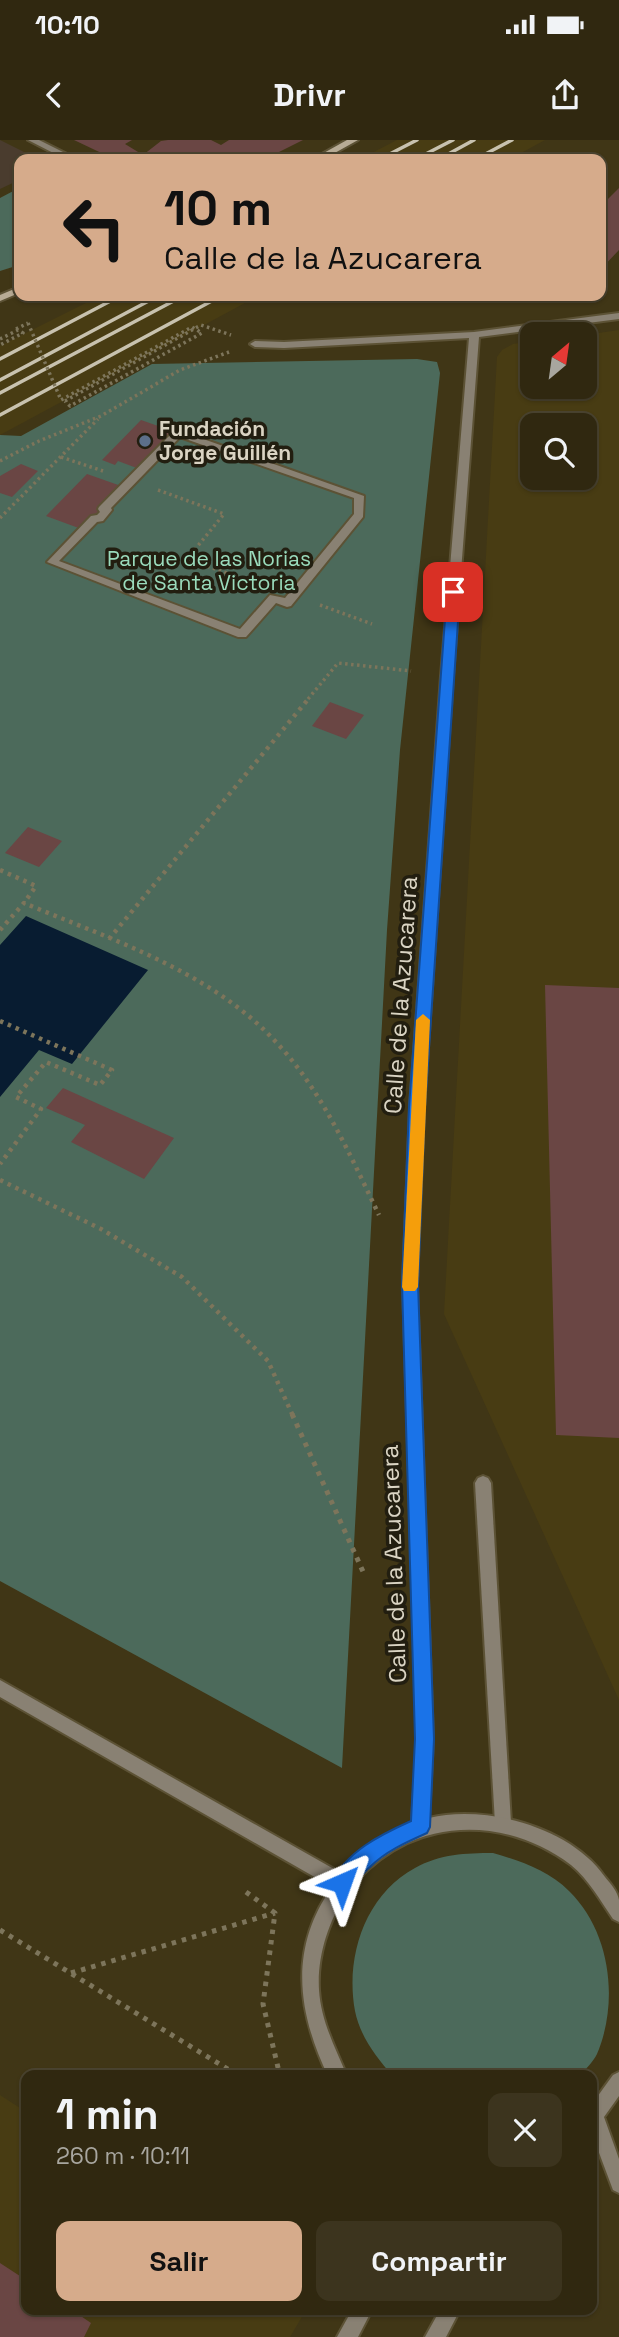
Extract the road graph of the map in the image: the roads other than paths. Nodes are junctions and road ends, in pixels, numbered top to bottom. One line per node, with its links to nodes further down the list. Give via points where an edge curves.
1 (32, 140): 3 (street)
2 (354, 140): 4 (street)
3 (61, 154)
4 (327, 154)
5 (619, 316): 6 (street)
6 (474, 335): 7 (street); 12 (street, Calle de la Azucarera, via 424,1010 410,1284 425,1739)
7 (255, 344)
8 (131, 481): 8 (street, via 178,433 359,496 359,515 286,603 274,598 242,634 52,562 99,519)
9 (483, 1483): 11 (street)
10 (0, 1688): 13 (street)
11 (503, 1823): 12 (street, via 447,1820); 14 (street, via 551,1842 592,1873)
12 (421, 1827): 13 (street, via 390,1840)
13 (342, 1883): 15 (street, via 318,1929 310,1981 318,2035)
14 (619, 1913)
15 (335, 2070)
16 (619, 2081): 17 (street)
17 (597, 2111)
18 (597, 2127): 19 (street)
19 (619, 2183)
20 (360, 2315): 22 (street)
21 (448, 2315): 23 (street)
22 (347, 2337)
23 (435, 2337)

